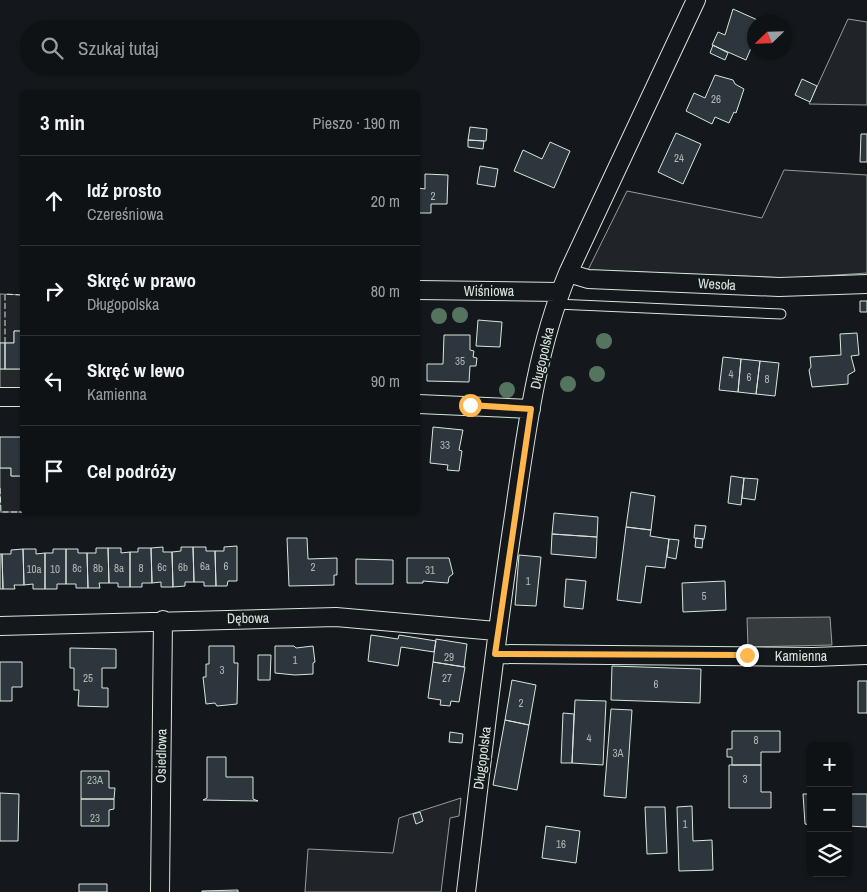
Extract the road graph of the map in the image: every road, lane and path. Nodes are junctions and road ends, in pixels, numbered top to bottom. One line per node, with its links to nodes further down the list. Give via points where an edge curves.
1 (696, 0): 2 (street, Długopolska)
2 (568, 273): 3 (street, Wesoła, via 588,279 779,288); 5 (street, Długopolska)
3 (867, 284)
4 (420, 290): 5 (street, Wiśniowa)
5 (558, 298): 6 (lane, via 648,310); 10 (street, Długopolska, via 544,344)
6 (781, 314)
7 (0, 397): 8 (street)
8 (20, 397)
9 (420, 404): 10 (street)
10 (531, 409): 13 (street, Długopolska)
11 (163, 620): 12 (street, Dębowa); 13 (street, Dębowa, via 336,617); 16 (street, Osiedlowa)
12 (0, 626)
13 (496, 631): 14 (street, Długopolska)
14 (495, 654): 15 (street, Kamienna, via 813,657); 17 (street, Długopolska)
15 (867, 654)
16 (160, 892)
17 (466, 892)

